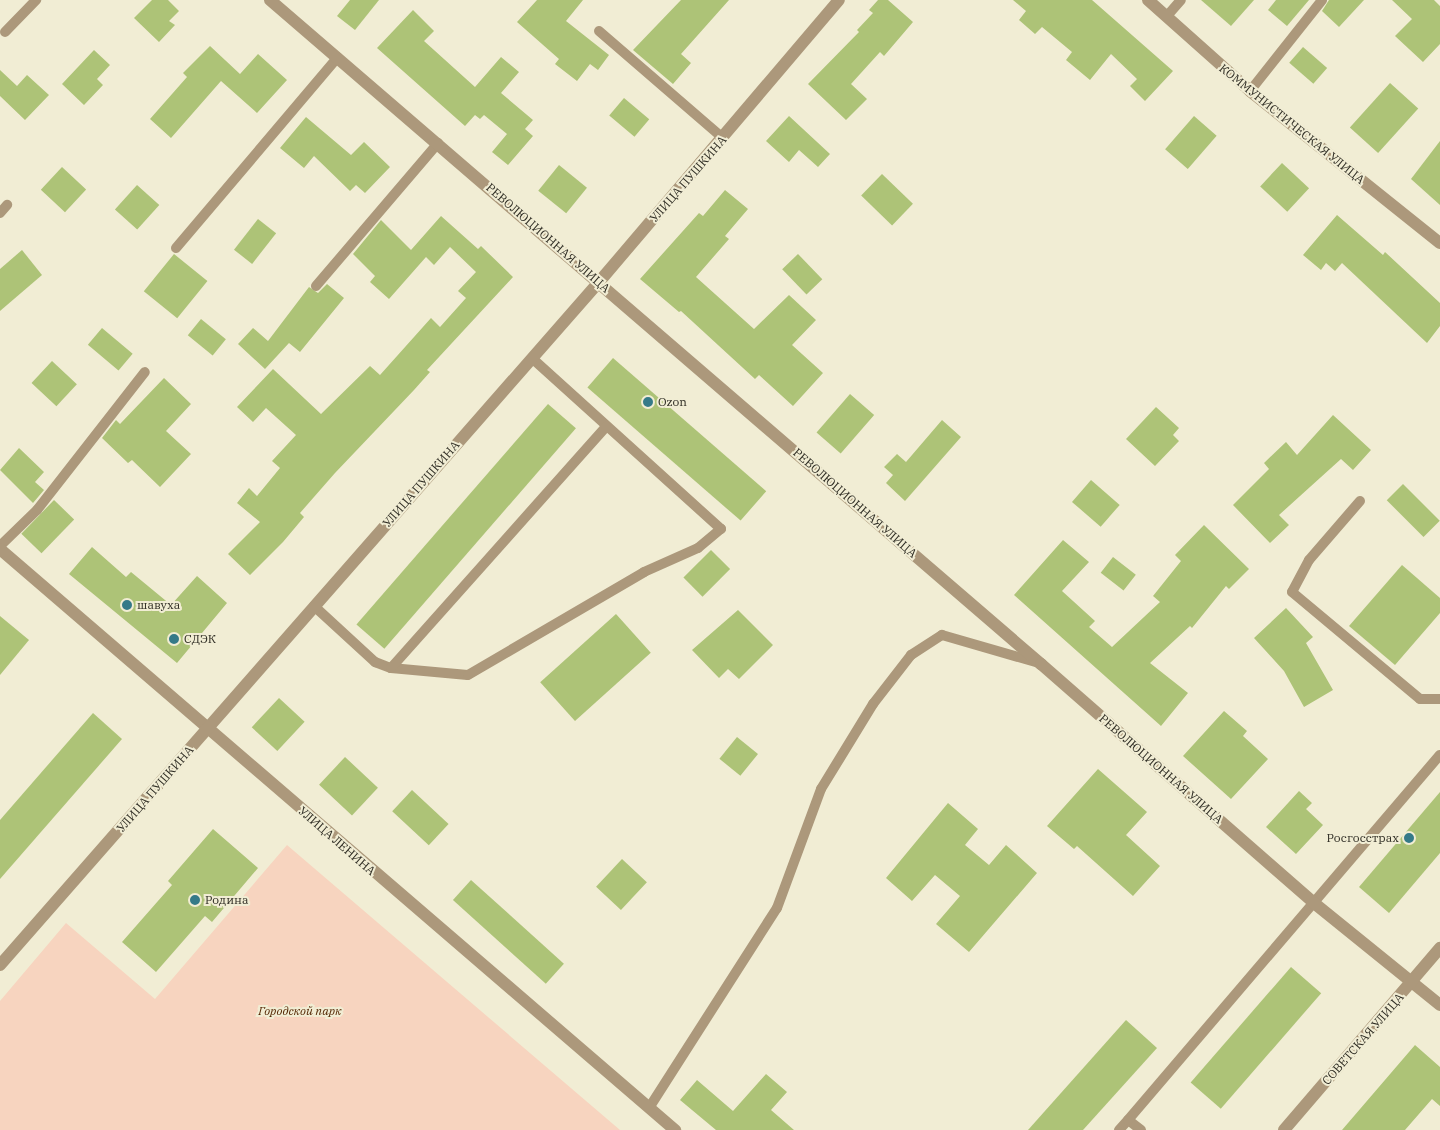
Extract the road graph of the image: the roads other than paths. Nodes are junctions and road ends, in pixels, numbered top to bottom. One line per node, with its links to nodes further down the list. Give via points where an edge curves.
1 (36, 0): 9 (lane)
2 (270, 0): 10 (street, РЕВОЛЮЦИОННАЯ УЛИЦА)
3 (839, 0): 12 (street, УЛИЦА ПУШКИНА)
4 (1148, 0): 7 (street, КОММУНИСТИЧЕСКАЯ УЛИЦА)
5 (1182, 0): 7 (lane)
6 (1322, 0): 11 (lane)
7 (1167, 16): 11 (street, КОММУНИСТИЧЕСКАЯ УЛИЦА)
8 (599, 31): 12 (lane)
9 (6, 32)
10 (338, 57): 13 (street, РЕВОЛЮЦИОННАЯ УЛИЦА); 15 (lane)
11 (1250, 91): 14 (street, КОММУНИСТИЧЕСКАЯ УЛИЦА)
12 (723, 138): 16 (street, УЛИЦА ПУШКИНА)
13 (438, 143): 16 (street, РЕВОЛЮЦИОННАЯ УЛИЦА); 17 (lane)
14 (1440, 244)
15 (176, 248)
16 (599, 282): 18 (street, УЛИЦА ПУШКИНА); 24 (street, РЕВОЛЮЦИОННАЯ УЛИЦА)
17 (316, 286)
18 (532, 358): 20 (lane); 23 (street, УЛИЦА ПУШКИНА)
19 (144, 372): 22 (lane, via 37,510)
20 (606, 427): 25 (lane); 25 (lane, via 721,529 698,548 644,572 468,675)
21 (1360, 501): 26 (lane, via 1309,560 1292,592 1420,699)
22 (0, 548): 27 (street, УЛИЦА ЛЕНИНА)
23 (314, 606): 25 (lane, via 375,662); 27 (street, УЛИЦА ПУШКИНА)
24 (1041, 664): 29 (street, РЕВОЛЮЦИОННАЯ УЛИЦА); 34 (lane, via 942,635 911,655 873,704 821,789 777,908)
25 (391, 668)
26 (1440, 699)
27 (207, 730): 31 (street, УЛИЦА ПУШКИНА); 34 (street, УЛИЦА ЛЕНИНА)
28 (1440, 755): 29 (lane)
29 (1314, 903): 32 (street, РЕВОЛЮЦИОННАЯ УЛИЦА); 35 (lane)
30 (1440, 948): 32 (street, СОВЕТСКАЯ УЛИЦА)
31 (0, 965)
32 (1412, 983): 33 (street, РЕВОЛЮЦИОННАЯ УЛИЦА); 39 (street, СОВЕТСКАЯ УЛИЦА)
33 (1440, 1005)
34 (650, 1108): 36 (street, УЛИЦА ЛЕНИНА)
35 (1128, 1120): 37 (lane); 38 (lane)
36 (675, 1130)
37 (1119, 1130)
38 (1141, 1130)
39 (1284, 1130)

